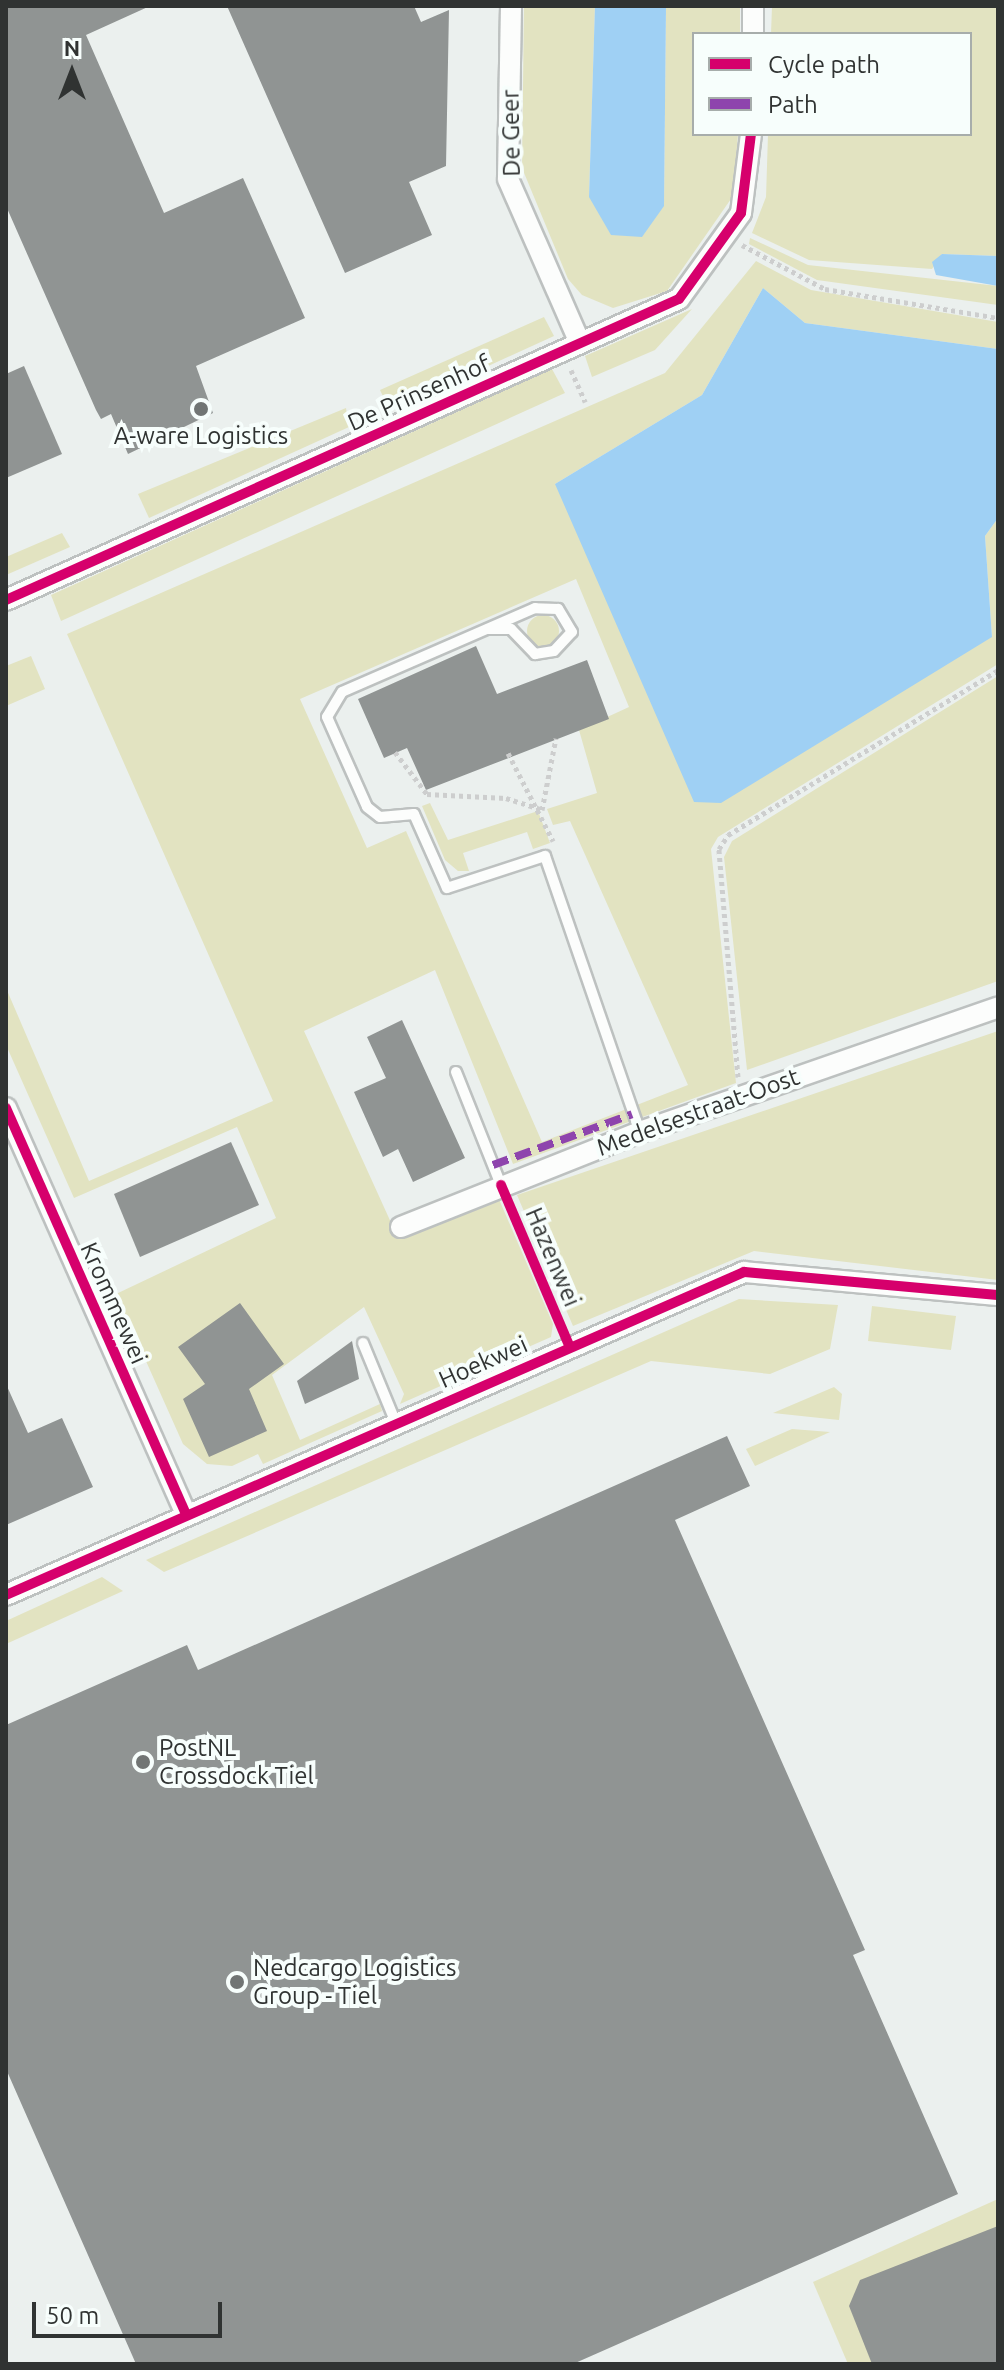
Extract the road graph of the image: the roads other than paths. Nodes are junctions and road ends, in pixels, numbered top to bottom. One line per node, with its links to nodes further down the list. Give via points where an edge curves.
1 (511, 6): 5 (street, De Geer, via 508,179)
2 (753, 6): 3 (street)
3 (753, 32)
4 (751, 136): 5 (street, De Prinsenhof, via 745,201 728,235 679,299)
5 (572, 347): 6 (street, De Prinsenhof)
6 (6, 600)
7 (488, 629): 7 (lane, via 545,606 563,614 572,632 554,651 535,654 511,629); 11 (lane, via 342,692 327,717 367,807 380,817 414,814 447,888 545,856)
8 (998, 1007): 11 (street, Medelsestraat-Oost)
9 (456, 1072): 12 (lane)
10 (6, 1108): 17 (street, Krommewei)
11 (640, 1132): 12 (street, Medelsestraat-Oost)
12 (501, 1185): 13 (street, Medelsestraat-Oost)
13 (401, 1227)
14 (998, 1295): 16 (street, Hoekwei, via 744,1272)
15 (363, 1343): 16 (lane)
16 (396, 1423): 17 (street, Hoekwei)
17 (186, 1514): 18 (street, Hoekwei)
18 (6, 1595)

